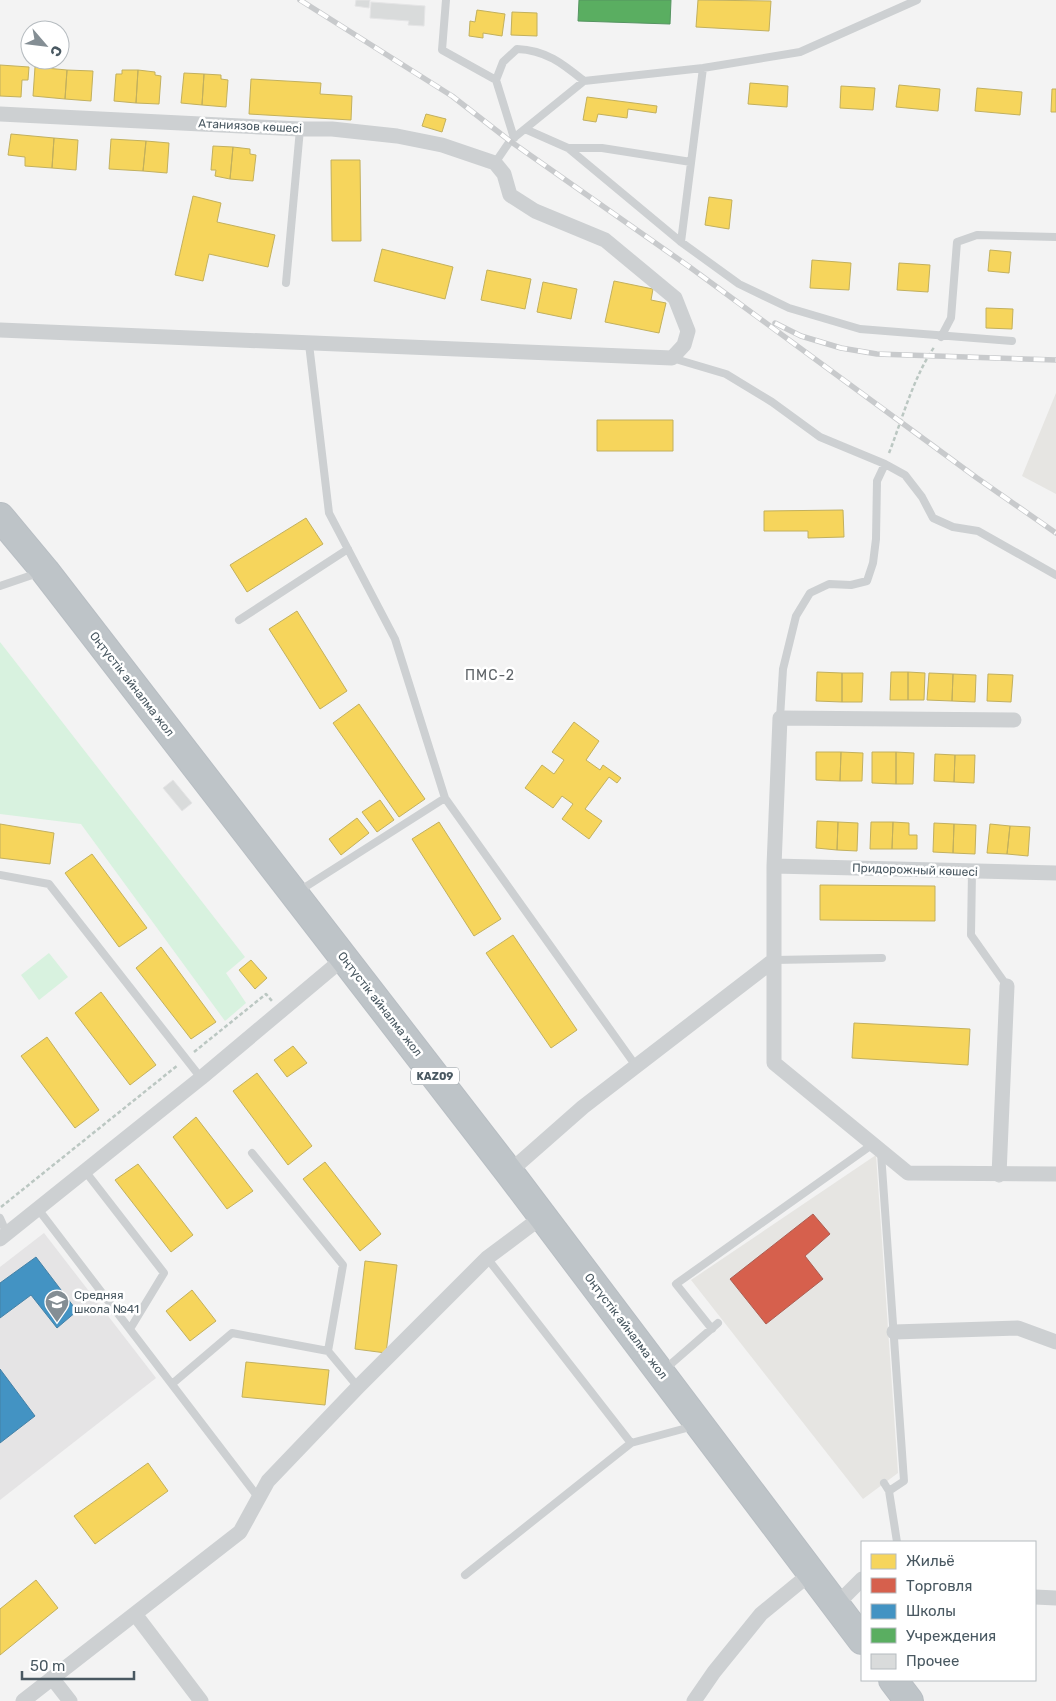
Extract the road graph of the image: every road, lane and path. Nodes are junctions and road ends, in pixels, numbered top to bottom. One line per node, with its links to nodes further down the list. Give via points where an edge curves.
1 (446, 0): 4 (lane, via 442,50)
2 (917, 0): 3 (lane, via 800,52)
3 (703, 68): 5 (lane); 11 (lane)
4 (496, 80): 5 (lane, via 502,62 517,49 530,50 559,61); 9 (lane)
5 (584, 81): 8 (lane)
6 (0, 114): 7 (street, Атаниязов көшесі)
7 (300, 129): 12 (street, Атаниязов көшесі, via 397,136 442,145); 15 (lane)
8 (525, 129): 9 (lane); 10 (lane)
9 (514, 138): 12 (lane)
10 (568, 148): 11 (lane, via 602,148); 14 (lane)
11 (691, 162): 14 (lane)
12 (495, 163): 20 (street, via 504,174 510,194 535,211 606,240 675,298 688,331 684,345)
13 (1056, 237): 17 (lane, via 978,234 957,242 951,318)
14 (681, 242): 17 (lane, via 739,284 789,308 860,329)
15 (286, 283)
16 (0, 330): 19 (street)
17 (941, 336): 18 (lane); 21 (path, via 928,356)
18 (1012, 341)
19 (308, 344): 20 (street); 23 (lane, via 329,513)
20 (672, 358): 21 (lane, via 726,374 820,437)
21 (885, 464): 25 (lane, via 905,475 933,518 953,527 978,531); 28 (lane, via 877,481 876,539 873,563 866,581 851,585 829,584 810,593 796,616 783,669)
22 (0, 518): 24 (highway, Оңтүстік айналма жол / KAZ09)
23 (348, 549): 27 (lane); 30 (lane, via 395,639)
24 (45, 571): 26 (lane); 35 (highway, Оңтүстік айналма жол / KAZ09)
25 (1056, 575)
26 (0, 586)
27 (239, 620)
28 (780, 718): 29 (street); 31 (street)
29 (1014, 720)
30 (445, 798): 35 (lane); 42 (lane)
31 (774, 866): 32 (street, Придорожный көшесі); 38 (street)
32 (972, 871): 33 (street, Придорожный көшесі); 39 (lane, via 971,935)
33 (1056, 873)
34 (0, 876): 41 (lane, via 49,884)
35 (295, 894): 36 (highway, Оңтүстік айналма жол / KAZ09)
36 (344, 958): 40 (street); 47 (highway, Оңтүстік айналма жол / KAZ09)
37 (882, 958): 38 (lane)
38 (774, 960): 42 (street); 44 (street, via 774,1063)
39 (1007, 986): 49 (street)
40 (280, 1012): 41 (path, via 266,994); 43 (street)
41 (186, 1058): 43 (lane); 50 (path)
42 (636, 1066): 47 (street)
43 (201, 1078): 46 (street)
44 (877, 1148): 49 (street, via 908,1174); 57 (lane); 60 (lane, via 676,1284 715,1326)
45 (252, 1153): 59 (lane, via 344,1264)
46 (85, 1171): 51 (street); 56 (lane, via 164,1273)
47 (509, 1172): 52 (highway, Оңтүстік айналма жол / KAZ09)
48 (1056, 1174): 49 (street)
49 (999, 1175)
50 (0, 1208)
51 (38, 1209): 54 (street); 56 (lane)
52 (542, 1216): 55 (street); 60 (highway, Оңтүстік айналма жол / KAZ09)
53 (0, 1218): 54 (lane)
54 (4, 1236)
55 (487, 1258): 62 (street); 64 (lane)
56 (130, 1329): 61 (lane)
57 (894, 1332): 58 (street, via 1018,1328); 66 (lane, via 904,1481)
58 (1056, 1342)
59 (328, 1350): 61 (lane, via 232,1333); 62 (lane)
60 (660, 1373): 63 (highway, Оңтүстік айналма жол / KAZ09)
61 (172, 1384): 67 (lane)
62 (358, 1387): 67 (street, via 268,1481)
63 (699, 1424): 64 (lane); 69 (highway, Оңтүстік айналма жол / KAZ09)
64 (631, 1443): 70 (lane)
65 (884, 1483): 66 (lane)
66 (889, 1491): 68 (lane)
67 (258, 1497): 75 (street, via 240,1532)
68 (897, 1541)
69 (812, 1573): 74 (highway, Оңтүстік айналма жол / KAZ09); 82 (street, via 761,1614)
70 (465, 1574)
71 (861, 1580): 74 (street)
72 (1036, 1596): 73 (street)
73 (1056, 1598)
74 (836, 1605): 76 (highway, Оңтүстік айналма жол / KAZ09)
75 (135, 1614): 77 (street); 81 (street)
76 (861, 1639)
77 (52, 1678): 79 (street); 80 (street)
78 (894, 1681): 83 (highway)
79 (22, 1701)
80 (70, 1701)
81 (201, 1701)
82 (694, 1701)
83 (909, 1701)

